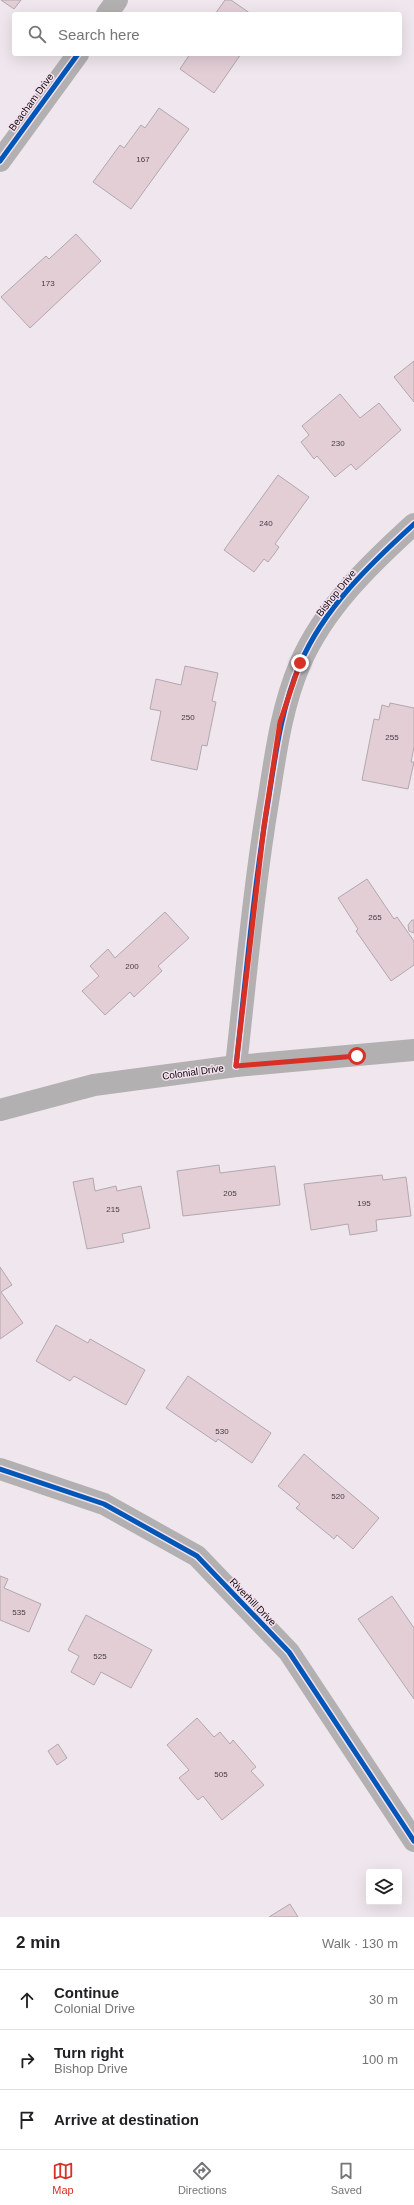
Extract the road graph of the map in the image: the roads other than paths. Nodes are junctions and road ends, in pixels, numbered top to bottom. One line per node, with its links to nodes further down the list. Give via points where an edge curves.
1 (117, 0): 2 (street)
2 (108, 12)
3 (77, 56): 4 (street, Beacham Drive)
4 (0, 161)
5 (414, 524): 7 (street, Bishop Drive, via 370,564 325,619 300,663 280,722 264,826)
6 (414, 1050): 7 (street, Colonial Drive)
7 (236, 1066): 8 (street, Colonial Drive, via 94,1085)
8 (0, 1110)
9 (0, 1469): 10 (street, Riverhill Drive, via 104,1504 197,1556 288,1652)
10 (411, 1831)

